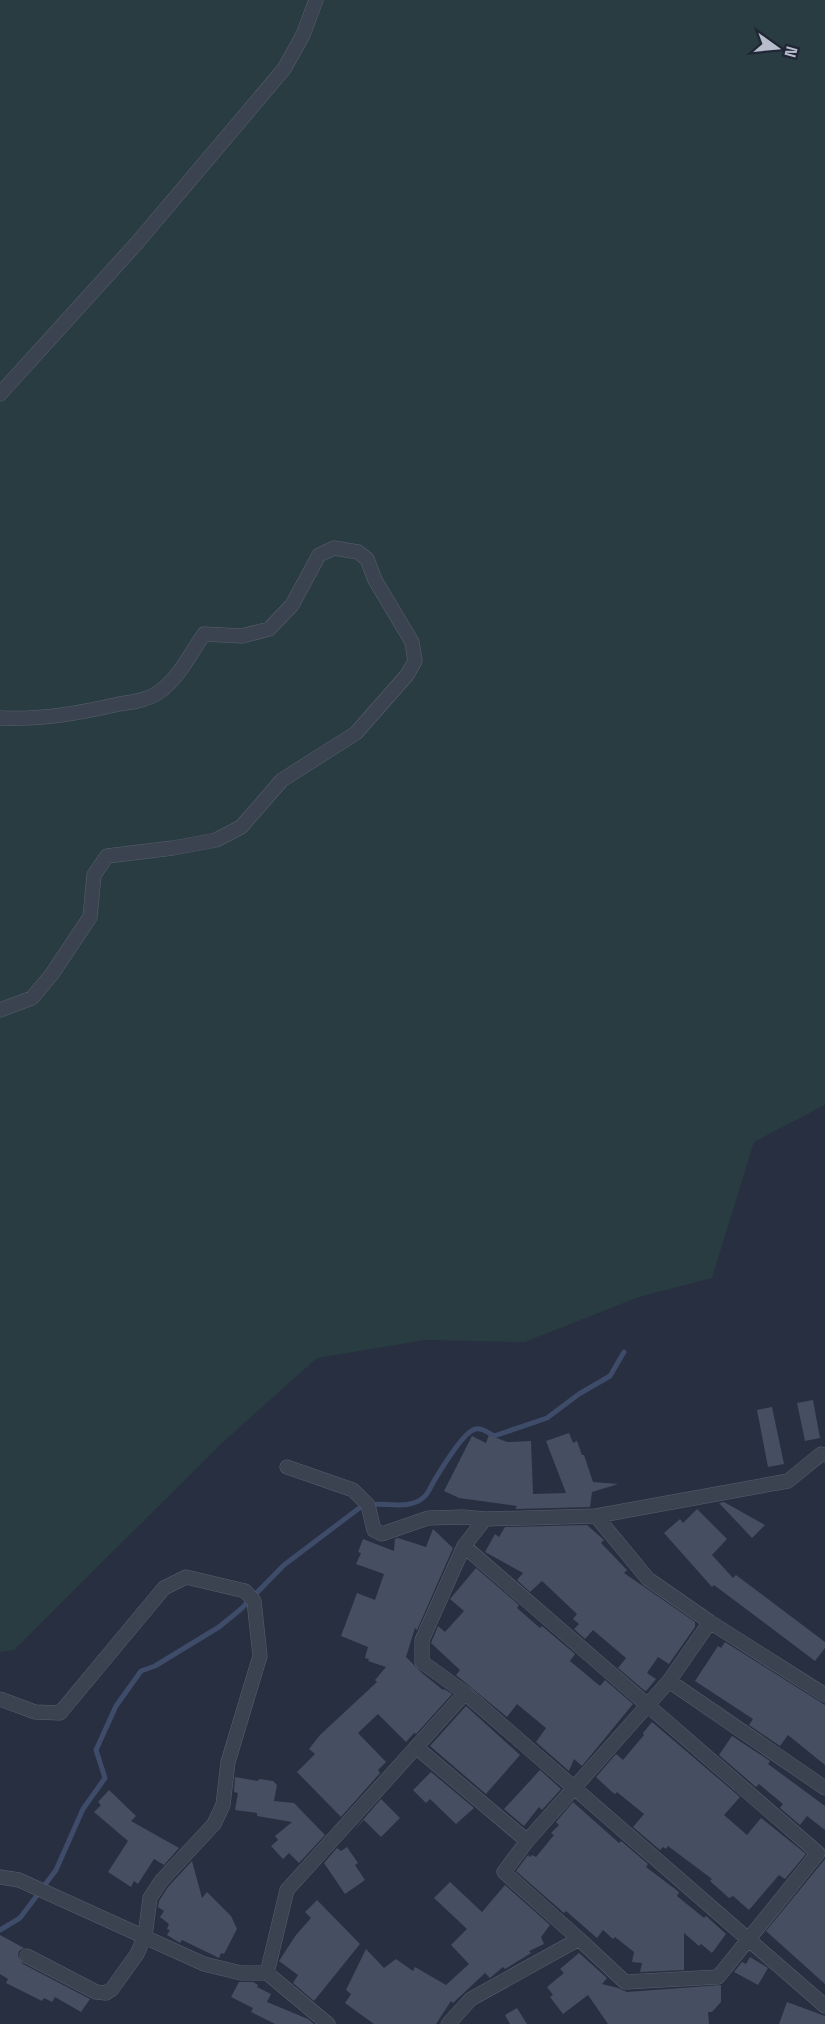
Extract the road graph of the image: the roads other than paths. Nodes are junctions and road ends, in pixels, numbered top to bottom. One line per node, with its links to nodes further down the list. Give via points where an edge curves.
1 (316, 0): 2 (street, via 284,69 136,244)
2 (0, 394)
3 (0, 718): 4 (street, via 79,713 157,693 176,677 204,634 242,636 269,629 292,605 319,555 334,548 358,552 367,559 412,642 415,661 407,675 356,733 282,780 241,827 216,840 107,856 94,875 90,917 52,974 32,998)
4 (0, 1010)
5 (825, 1455): 7 (street, via 820,1454 788,1481)
6 (287, 1467): 8 (street, via 353,1490 368,1505 374,1530 382,1534 428,1518)
7 (596, 1516): 8 (street); 10 (street, via 648,1579)
8 (485, 1520): 9 (street)
9 (464, 1546): 12 (street, via 422,1640 422,1662); 15 (street)
10 (711, 1622): 11 (street); 13 (street)
11 (669, 1681): 15 (street); 18 (street)
12 (465, 1693): 16 (street); 17 (street)
13 (825, 1695)
14 (0, 1699): 22 (street, via 35,1712 60,1713 164,1588 186,1577 244,1591 254,1601 260,1656 228,1762 223,1805 214,1824 150,1898)
15 (646, 1705): 17 (street); 20 (street)
16 (416, 1747): 19 (street); 26 (street, via 287,1890)
17 (574, 1788): 19 (street); 24 (street)
18 (825, 1788)
19 (527, 1841): 23 (street, via 504,1872)
20 (822, 1855): 24 (street)
21 (0, 1877): 22 (street, via 19,1880)
22 (145, 1936): 25 (street, via 137,1954 106,1993 96,1992); 26 (street, via 204,1964 241,1973)
23 (579, 1939): 24 (street, via 625,1982 718,1977); 29 (street, via 471,1999)
24 (748, 1940): 27 (street)
25 (27, 1956)
26 (267, 1972): 28 (street)
27 (825, 2006)
28 (325, 2023)
29 (448, 2024)

